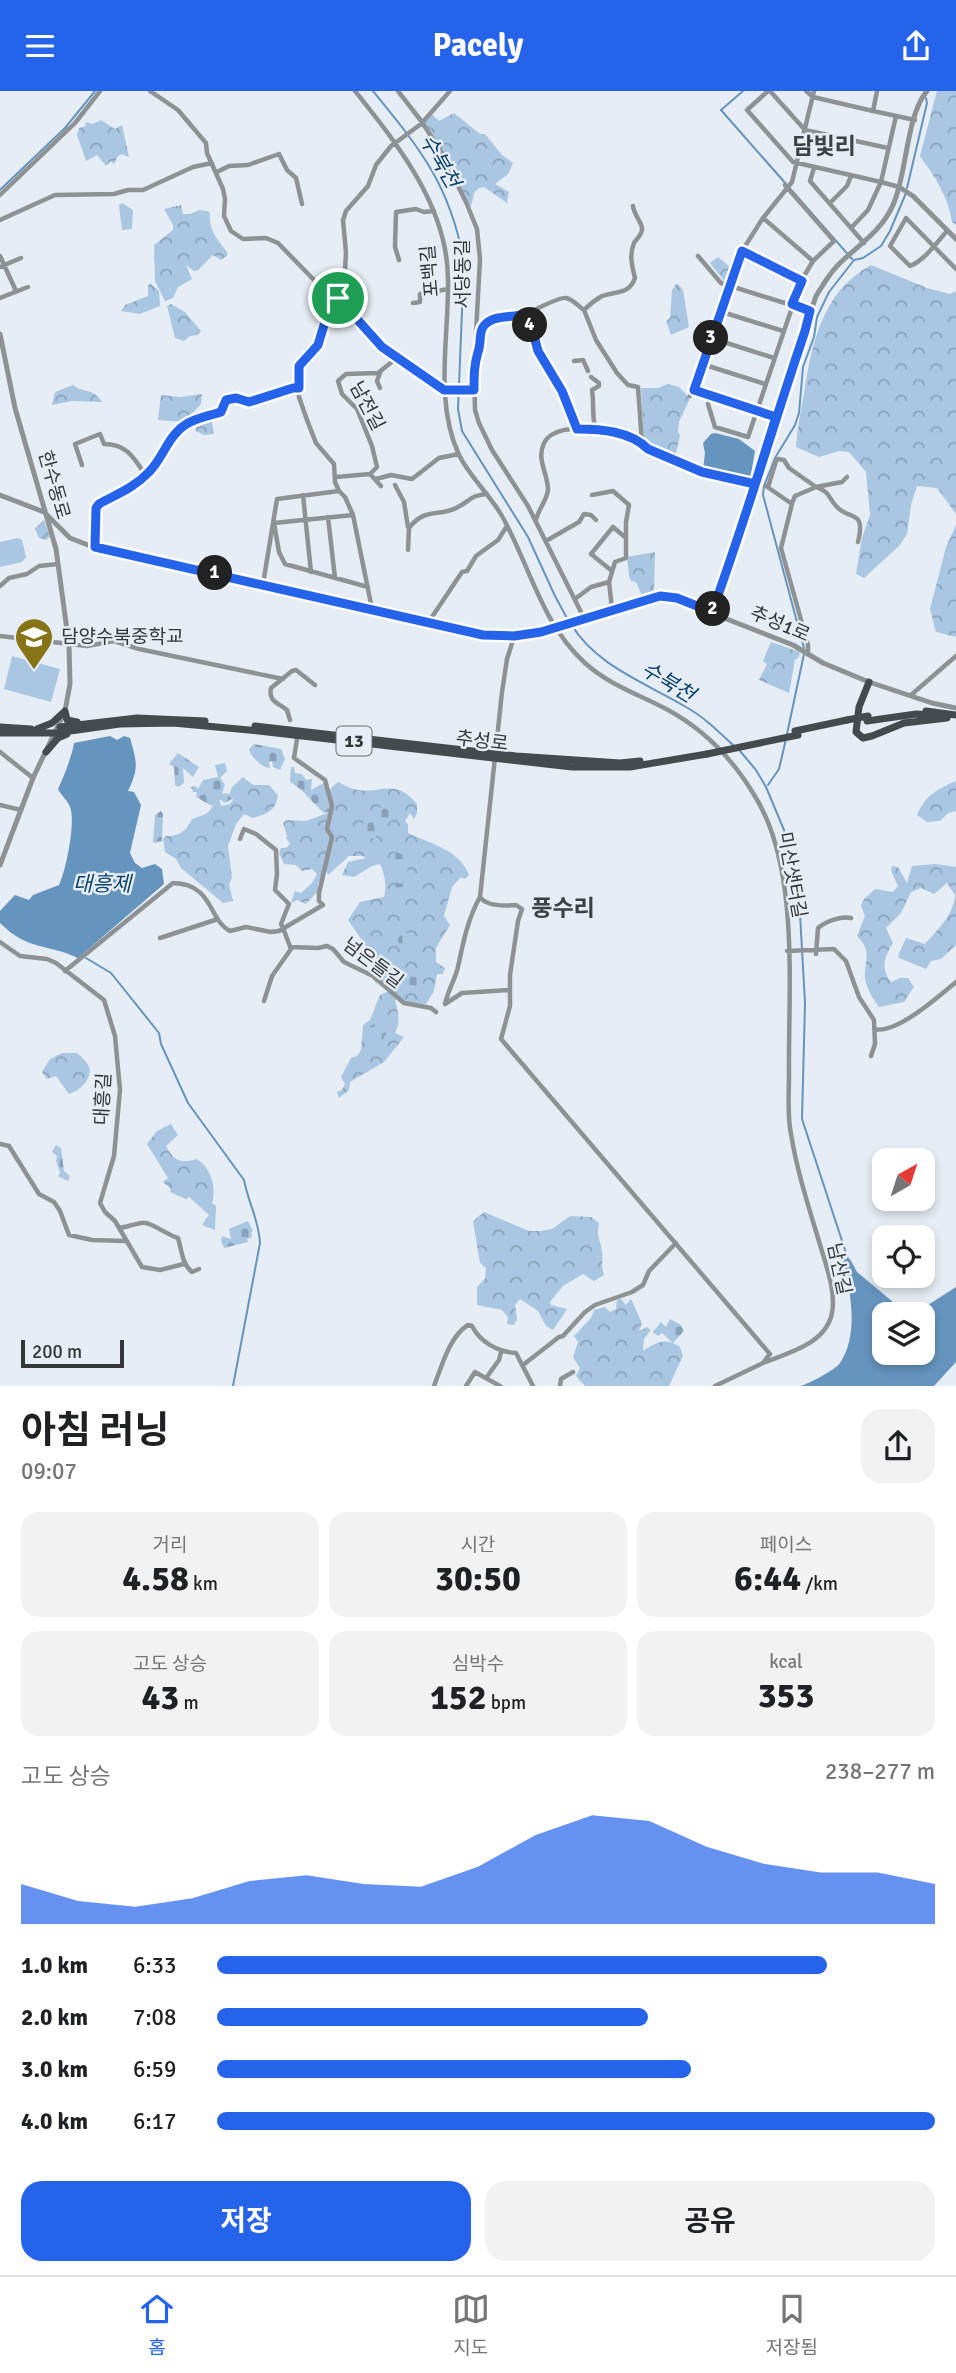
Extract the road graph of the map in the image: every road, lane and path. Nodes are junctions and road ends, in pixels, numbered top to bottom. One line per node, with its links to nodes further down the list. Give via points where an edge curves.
1 (100, 91): 26 (street, via 75,123)
2 (150, 91): 18 (street, via 178,110 195,129 206,143)
3 (355, 91): 16 (street, 포백길)
4 (398, 91): 14 (street, 서당동길)
5 (450, 91): 14 (street)
6 (769, 91): 15 (street); 19 (street, via 747,110)
7 (806, 91): 10 (street)
8 (877, 91): 11 (street)
9 (923, 93): 13 (street)
10 (814, 94): 11 (street); 15 (street)
11 (873, 111): 12 (street)
12 (896, 116): 13 (street); 17 (street)
13 (915, 120): 25 (street)
14 (421, 123): 16 (street); 63 (street, 서당동길, via 452,171 477,229 480,259)
15 (805, 130): 17 (street); 19 (street)
16 (396, 142): 30 (street, 포백길); 52 (street, via 344,216 345,285)
17 (887, 148): 23 (street)
18 (212, 163): 21 (street); 32 (street, via 143,190 55,195)
19 (797, 163): 20 (street); 24 (street)
20 (814, 168): 22 (street); 27 (street, via 810,181)
21 (218, 172): 28 (street, via 279,154 296,178); 52 (street, via 224,216 231,231 243,239 266,238 278,243)
22 (851, 176): 23 (street); 27 (street)
23 (881, 182): 25 (street); 33 (street, via 868,210)
24 (786, 188): 31 (street); 43 (street, via 834,241)
25 (900, 188): 34 (street); 36 (street, via 887,216)
26 (0, 195)
27 (830, 203): 33 (street)
28 (302, 204)
29 (633, 206): 55 (street, via 642,230 632,252 633,284 599,298)
30 (434, 211): 42 (street, via 396,212); 49 (street, 포백길, via 446,253)
31 (763, 218): 38 (street); 43 (street)
32 (0, 220)
33 (851, 228): 36 (street)
34 (947, 231): 35 (street); 37 (street)
35 (956, 239)
36 (864, 243): 57 (street, via 826,279)
37 (934, 245): 37 (street, via 905,218 890,246 910,266); 45 (street)
38 (742, 251): 46 (street); 47 (street)
39 (698, 255): 47 (street, via 721,283)
40 (0, 256): 44 (street)
41 (21, 258): 44 (street)
42 (399, 260)
43 (814, 261): 46 (street)
44 (2, 266): 50 (street)
45 (956, 269)
46 (802, 281): 54 (street)
47 (728, 285): 54 (street); 56 (street)
48 (28, 287): 50 (street)
49 (448, 289): 53 (street, via 420,294 420,302); 73 (street, 포백길)
50 (16, 291): 51 (street)
51 (0, 298)
52 (338, 298): 62 (street, via 378,344); 71 (street, via 318,345 299,366)
53 (413, 303)
54 (792, 304): 57 (street); 59 (street)
55 (584, 310): 58 (street, via 565,297); 82 (street, via 617,373 628,385 638,387)
56 (719, 311): 59 (street); 61 (street)
57 (810, 311): 79 (street)
58 (528, 313): 63 (street, via 487,324 479,335); 81 (street, via 538,351 562,391)
59 (783, 331): 64 (street)
60 (0, 334): 100 (street, 한수동로)
61 (711, 338): 64 (street); 66 (street)
62 (398, 357): 68 (street, 남전길); 73 (street)
63 (474, 358): 74 (street, 서당동길)
64 (774, 358): 70 (street)
65 (574, 361): 67 (street, via 583,360)
66 (702, 364): 70 (street); 75 (street)
67 (588, 371)
68 (380, 372): 72 (street); 85 (street, 남전길, via 346,374 338,381 342,394 357,409 372,446 377,467)
69 (591, 377): 80 (street, via 599,386 592,390)
70 (765, 384): 78 (street)
71 (299, 388): 86 (street, via 249,402 226,400 221,412 183,425); 87 (street, via 315,441 334,464)
72 (380, 388)
73 (446, 389): 74 (street); 83 (street, via 446,417)
74 (474, 390): 105 (street, 서당동길, via 476,416 484,436)
75 (694, 390): 76 (street); 77 (street)
76 (710, 395): 78 (street); 78 (street, via 715,427 747,437)
77 (690, 396)
78 (757, 410): 79 (street)
79 (776, 417): 90 (street)
80 (594, 428): 81 (street); 82 (street)
81 (577, 429): 105 (street, via 545,440 540,455 548,491)
82 (642, 443): 90 (street, via 702,472)
83 (459, 454): 89 (street, via 439,458 412,479); 95 (street)
84 (82, 465): 86 (street, via 75,444 100,434 104,444 117,444 129,453)
85 (370, 474): 87 (street); 89 (street)
86 (146, 475): 113 (street, via 96,508)
87 (336, 477): 94 (street)
88 (847, 477): 93 (street)
89 (376, 478): 92 (street)
90 (755, 484): 126 (street)
91 (396, 485): 107 (street)
92 (381, 486)
93 (816, 487): 99 (street, via 795,496); 99 (street, via 778,459 767,487); 111 (street, via 828,492 837,508 857,516)
94 (339, 491): 97 (street); 101 (street)
95 (487, 494): 106 (street); 107 (street, via 470,497 455,509 426,515)
96 (0, 495): 100 (street, 추성1로)
97 (303, 495): 103 (street); 120 (street, via 277,499)
98 (592, 495): 109 (street, via 613,491 627,502)
99 (792, 504): 133 (street, via 780,548)
100 (44, 512): 108 (street, 추성1로); 112 (street, 한수동로)
101 (353, 515): 102 (street); 122 (street)
102 (328, 517): 103 (street); 118 (street)
103 (305, 520): 117 (street); 117 (street, via 274,523 285,563)
104 (596, 520): 110 (street, via 584,514 579,522)
105 (536, 521): 110 (street, 서당동길)
106 (507, 526): 128 (street, via 498,540 475,556); 129 (street)
107 (408, 528): 114 (street)
108 (70, 538): 112 (street); 113 (street, 추성1로)
109 (627, 538): 116 (street, via 626,558 615,562); 116 (street, via 612,527 591,554)
110 (546, 541): 123 (street, 서당동길)
111 (858, 542)
112 (55, 543): 115 (street, 한수동로)
113 (95, 547): 120 (street, 추성1로)
114 (408, 550)
115 (58, 564): 121 (street, via 39,566); 132 (street, 한수동로)
116 (613, 571): 119 (street)
117 (311, 572): 118 (street)
118 (335, 578): 122 (street)
119 (609, 582): 123 (street, via 591,587); 125 (street)
120 (263, 584): 124 (street, 추성1로)
121 (0, 586)
122 (368, 587): 124 (street)
123 (575, 599): 127 (street, 서당동길)
124 (372, 609): 128 (street, 추성1로)
125 (612, 609): 126 (street, 추성1로, via 668,596); 127 (street, 추성1로)
126 (712, 612): 133 (street, 추성1로)
127 (583, 619): 129 (street, 추성1로)
128 (428, 623): 131 (street, 추성1로, via 483,635)
129 (555, 629): 131 (street, 추성1로); 168 (street, 미산샛터길, via 580,658 610,682 670,711 703,735 746,781 773,833)
130 (0, 636): 132 (street)
131 (514, 636): 155 (street)
132 (69, 645): 135 (street, via 114,641); 140 (street, 한수동로)
133 (807, 652): 136 (street, 추성1로)
134 (956, 656): 138 (street)
135 (283, 679): 137 (street, via 296,670); 145 (street, via 271,688 270,695 287,710)
136 (869, 682): 138 (street, 추성1로); 144 (main road, via 857,716 856,732 863,738 904,723)
137 (315, 685)
138 (911, 695): 139 (street, 추성1로)
139 (956, 708)
140 (65, 711): 142 (main road, via 71,722); 149 (main road); 150 (street, 한수동로)
141 (956, 715): 143 (main road, 추성로 / 13, via 908,711)
142 (137, 718): 150 (main road, 추성로 / 13); 155 (main road, 추성로 / 13, via 260,726)
143 (867, 718): 144 (main road, 추성로 / 13, via 916,714); 155 (main road, 추성로 / 13, bridge, via 707,752 620,763)
144 (947, 718): 146 (main road, 추성로 / 13)
145 (290, 720)
146 (956, 721)
147 (124, 724): 150 (main road, 추성로 / 13); 154 (main road, via 66,735); 155 (main road, 추성로 / 13, via 173,723)
148 (0, 727): 149 (main road, 추성로 / 13)
149 (37, 729): 150 (main road, 추성로 / 13)
150 (57, 730): 151 (main road, 추성로 / 13); 154 (street, 한수동로)
151 (0, 734): 154 (main road, via 40,737 47,741)
152 (297, 739): 164 (street, via 294,758 325,780 332,806 327,829 332,837 319,893 323,905)
153 (0, 752): 156 (street)
154 (46, 752): 156 (street, 한수동로)
155 (495, 757): 161 (street)
156 (33, 778): 158 (street, 한수동로)
157 (0, 805): 158 (street)
158 (21, 810): 160 (street, 한수동로)
159 (240, 839): 164 (street, via 244,829 276,849 275,890 289,904)
160 (0, 865)
161 (480, 897): 172 (street, via 522,909); 172 (street, via 445,1004 463,993)
162 (851, 918): 169 (street, via 818,928)
163 (218, 919): 164 (street, via 230,931); 165 (street); 170 (street, via 208,899 187,885 173,883)
164 (282, 928): 167 (street)
165 (160, 939)
166 (0, 942): 170 (street, 대흥길, via 20,956 47,959)
167 (290, 947): 173 (street, via 272,976); 174 (street, 넘은들길, via 327,946 344,963 373,976 404,1003)
168 (789, 950): 169 (street); 178 (street, 미산샛터길)
169 (815, 951): 175 (street, via 837,950 846,961)
170 (65, 971): 179 (street, 대흥길, via 104,1000 115,1036 120,1082 117,1123 112,1164 100,1203)
171 (956, 982): 175 (street, via 891,1028)
172 (509, 990): 181 (street, via 502,1039)
173 (264, 1001)
174 (436, 1012)
175 (874, 1028): 176 (street)
176 (871, 1056)
177 (0, 1144): 180 (street, via 9,1146 39,1193 54,1202 69,1235)
178 (793, 1144): 185 (street, 남산길, via 832,1293 832,1312 824,1331 811,1342)
179 (119, 1229): 180 (street, 대흥길); 182 (street, via 151,1223 178,1238)
180 (125, 1241): 182 (street, 대흥길, via 142,1267 160,1270)
181 (676, 1243): 185 (street, via 770,1354); 186 (street, via 649,1271 643,1285 594,1305 563,1336)
182 (184, 1264): 183 (street, via 192,1272)
183 (199, 1269)
184 (501, 1352): 186 (street, via 516,1353); 188 (street); 189 (street, via 466,1326 446,1355)
185 (764, 1363): 194 (street, 남산길)
186 (523, 1365): 192 (street)
187 (573, 1372): 193 (street, via 561,1379)
188 (486, 1378): 190 (street, via 475,1373); 191 (street)
189 (434, 1386)
190 (466, 1386)
191 (500, 1386)
192 (533, 1386)
193 (560, 1386)
194 (715, 1386)

